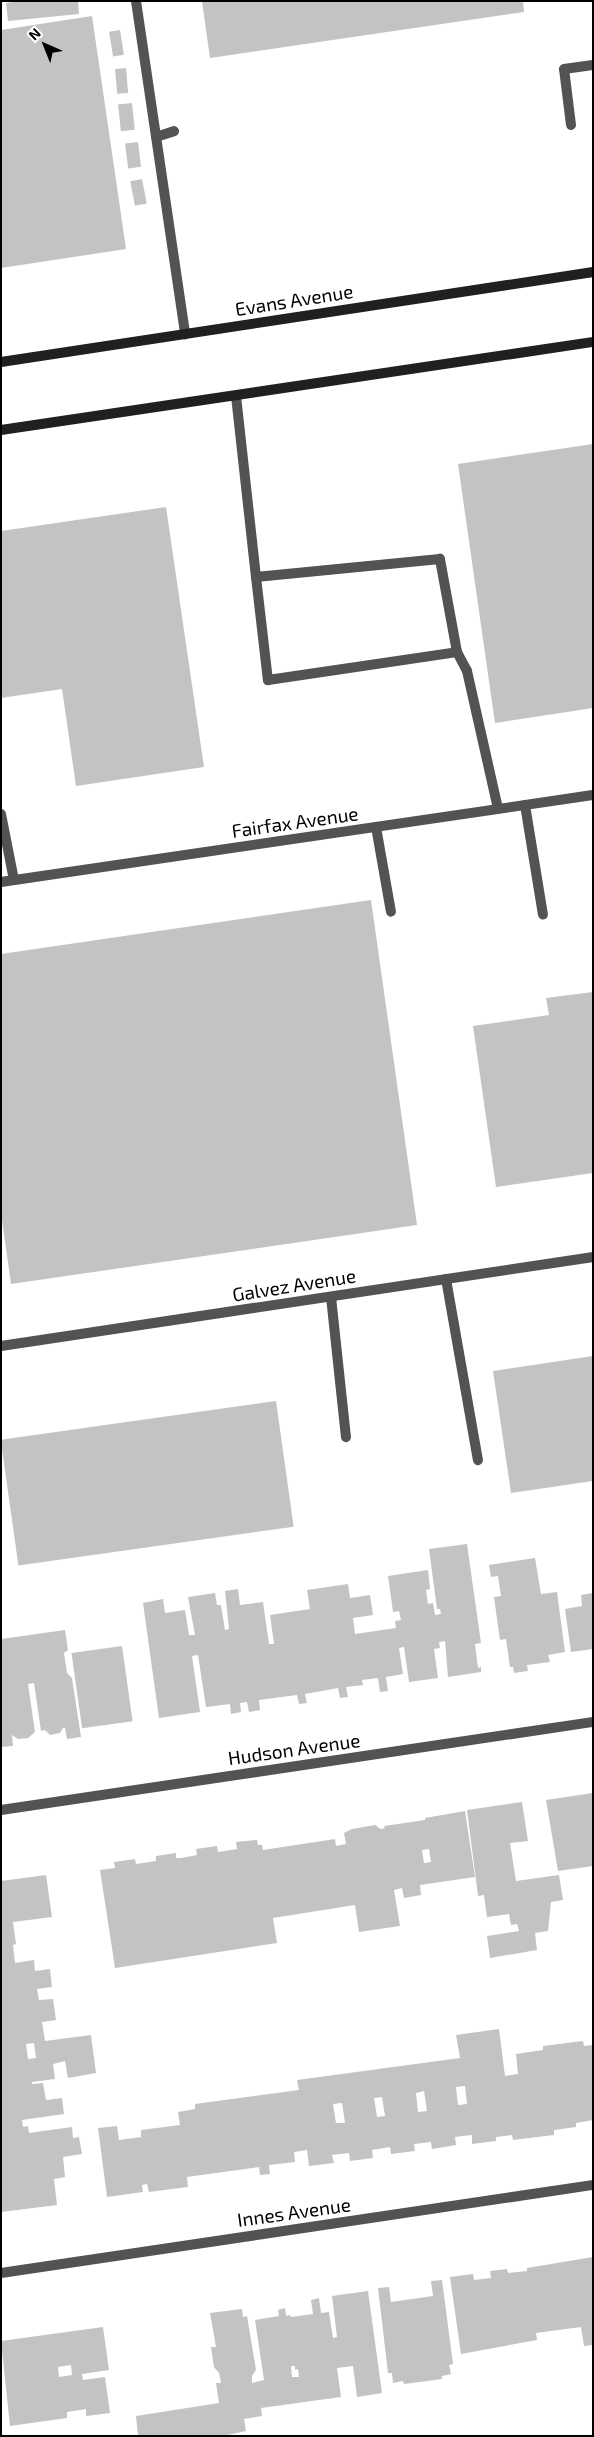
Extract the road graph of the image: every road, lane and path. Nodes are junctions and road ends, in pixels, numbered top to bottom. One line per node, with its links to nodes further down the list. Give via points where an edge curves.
1 (136, 1): 5 (street)
2 (593, 65): 3 (street, via 564,70)
3 (570, 126)
4 (174, 131): 5 (street)
5 (156, 137): 7 (street)
6 (593, 272): 7 (main road, Evans Avenue)
7 (185, 334): 9 (main road, Evans Avenue)
8 (593, 342): 10 (main road)
9 (1, 362)
10 (236, 396): 11 (main road); 12 (street)
11 (1, 430)
12 (256, 577): 13 (street, via 440,559); 13 (street, via 268,680)
13 (458, 652): 16 (street, via 467,671)
14 (593, 795): 15 (street, Fairfax Avenue)
15 (524, 805): 16 (street, Fairfax Avenue); 22 (street)
16 (498, 809): 18 (street, Fairfax Avenue)
17 (1, 814): 19 (street)
18 (376, 827): 19 (street, Fairfax Avenue); 21 (street)
19 (14, 880): 20 (street, Fairfax Avenue)
20 (1, 882)
21 (391, 912)
22 (543, 915)
23 (593, 1257): 24 (street, Galvez Avenue)
24 (446, 1279): 25 (street, Galvez Avenue); 28 (street)
25 (331, 1297): 26 (street, Galvez Avenue); 27 (street)
26 (1, 1346)
27 (346, 1436)
28 (478, 1460)
29 (593, 1722): 30 (street, Hudson Avenue)
30 (1, 1810)
31 (593, 2185): 32 (street, Innes Avenue)
32 (1, 2274)

